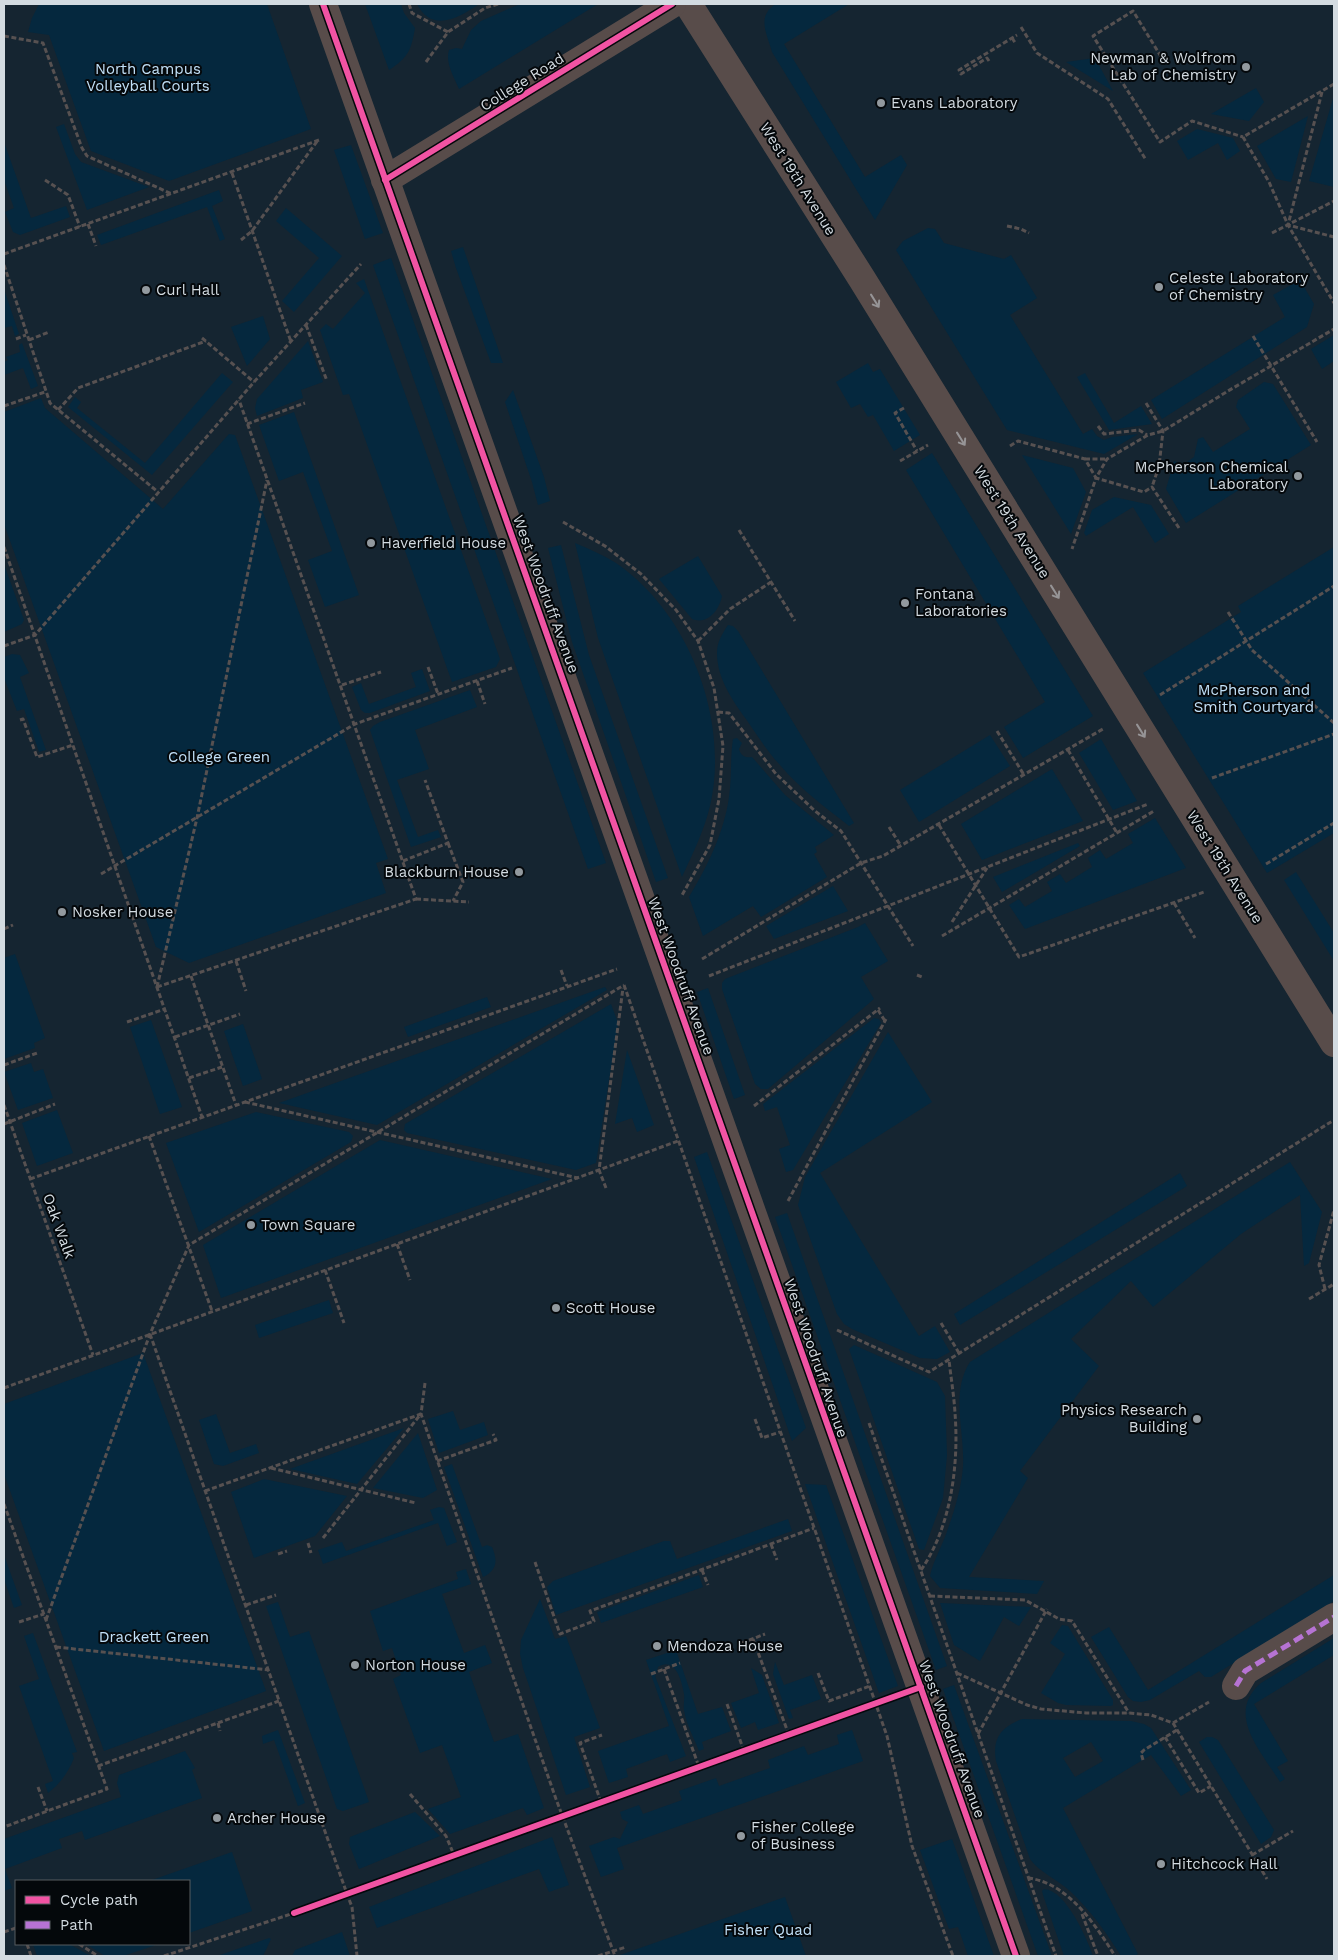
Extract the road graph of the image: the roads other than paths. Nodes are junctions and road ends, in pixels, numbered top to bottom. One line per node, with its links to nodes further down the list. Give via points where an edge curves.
1 (323, 4): 4 (street, West Woodruff Avenue)
2 (672, 4): 4 (street, College Road)
3 (688, 4): 5 (street, West 19th Avenue, one-way to 5)
4 (385, 180): 8 (street, West Woodruff Avenue)
5 (1334, 1042)
6 (1334, 1616): 7 (street, via 1245,1671)
7 (1236, 1686)
8 (1016, 1956)

